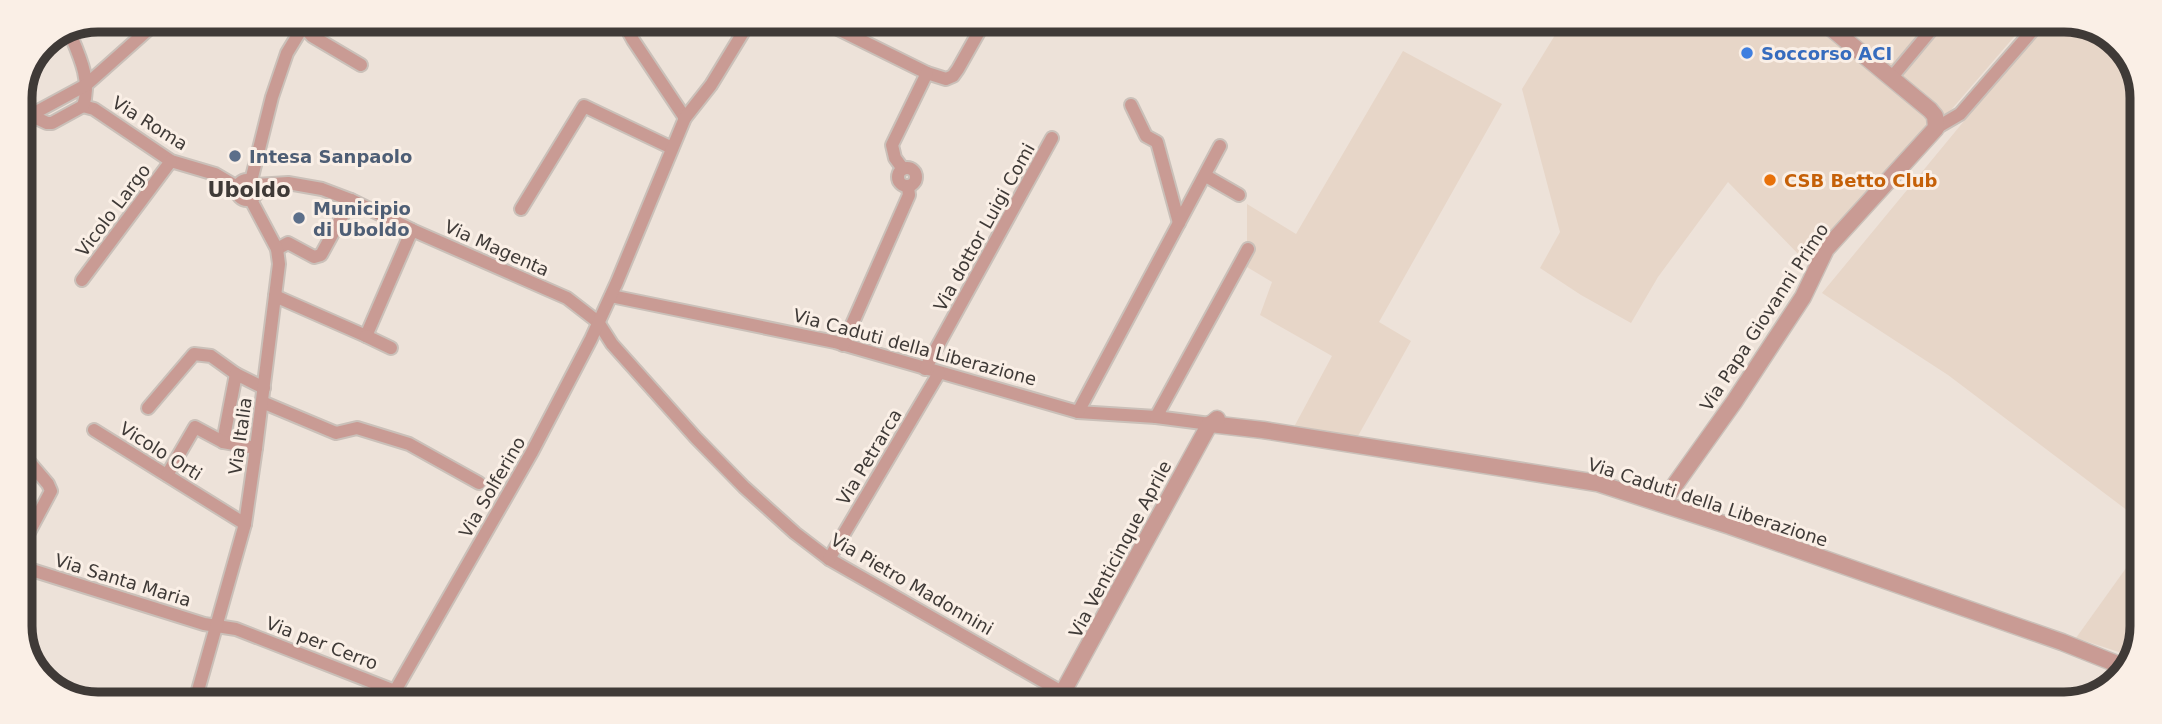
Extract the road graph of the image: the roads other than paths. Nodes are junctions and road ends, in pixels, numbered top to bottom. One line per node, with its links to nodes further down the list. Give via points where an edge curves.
1 (146, 32): 15 (street)
2 (300, 32): 26 (street, via 275,86)
3 (310, 32): 12 (street)
4 (629, 32): 19 (street)
5 (743, 32): 19 (street, Via Solferino)
6 (844, 32): 13 (street)
7 (979, 32): 13 (street, via 953,76 942,79)
8 (1836, 32): 14 (street)
9 (1930, 32): 14 (street)
10 (2027, 32): 20 (street, via 1960,114)
11 (71, 37): 15 (street)
12 (361, 65)
13 (927, 73): 41 (street, via 892,145 902,169 899,181 908,187 909,195)
14 (1892, 77): 20 (street, via 1930,110)
15 (86, 85): 17 (street); 18 (street)
16 (1132, 105): 32 (street, via 1146,136 1157,142)
17 (83, 106): 18 (street, via 52,123); 24 (street, Via Roma)
18 (33, 116)
19 (685, 118): 23 (street, Via Solferino)
20 (1936, 128): 58 (street, Via Papa Giovanni Primo, via 1826,249 1803,297)
21 (1052, 138): 43 (street, Via dottor Luigi Comi)
22 (1220, 146): 25 (street)
23 (672, 148): 31 (street, via 584,106); 38 (street, Via Solferino)
24 (171, 161): 27 (street, Via Roma, via 215,174); 36 (street, Vicolo Largo)
25 (1206, 176): 28 (street); 32 (street)
26 (253, 183): 27 (street, via 241,181); 29 (street, via 256,195); 30 (street, Via Magenta, via 288,183)
27 (237, 187): 29 (street, via 238,197)
28 (1239, 195)
29 (251, 200): 34 (street)
30 (351, 200): 33 (street, Via Magenta); 34 (street, via 321,255 314,257 288,243)
31 (521, 209)
32 (1179, 223): 49 (street)
33 (412, 230): 39 (street, Via Magenta, via 567,298); 40 (street)
34 (277, 249): 37 (street, Via Italia)
35 (1248, 249): 50 (street)
36 (82, 280)
37 (275, 296): 40 (street); 46 (street, Via Italia)
38 (611, 296): 39 (street, Via Solferino); 41 (street, Via Caduti della Liberazione)
39 (598, 322): 61 (street, Via Pietro Madonnini, via 612,344 696,438 754,496); 65 (street, Via Solferino, via 532,452)
40 (366, 337): 42 (street)
41 (843, 345): 43 (street, Via Caduti della Liberazione)
42 (391, 348)
43 (925, 369): 44 (street, Via Caduti della Liberazione)
44 (939, 373): 49 (street, Via Caduti della Liberazione); 61 (street, Via Petrarca)
45 (236, 374): 46 (street); 48 (street, via 211,356 194,354); 53 (street)
46 (264, 388): 47 (street, Via Italia)
47 (262, 402): 54 (street, Via Italia); 57 (street, via 336,433 357,428 410,444)
48 (148, 408)
49 (1078, 412): 50 (street, Via Caduti della Liberazione)
50 (1156, 416): 51 (street, Via Caduti della Liberazione)
51 (1210, 424): 58 (street, Via Caduti della Liberazione, via 1220,416 1232,416 1263,430 1597,483); 69 (street, Via Venticinque Aprile)
52 (94, 430): 56 (street, Vicolo Orti)
53 (223, 442): 54 (street); 56 (street, via 195,427)
54 (256, 448): 59 (street, Via Italia)
55 (32, 465): 60 (street, via 51,491)
56 (167, 475): 59 (street, Vicolo Orti)
57 (479, 483)
58 (1662, 503): 64 (street, Via Caduti della Liberazione)
59 (245, 524): 63 (street, Via Italia)
60 (32, 527)
61 (829, 559): 68 (street, Via Pietro Madonnini)
62 (32, 570): 63 (street, Via Santa Maria)
63 (217, 625): 65 (street, Via per Cerro); 66 (street, Via Italia)
64 (2118, 664)
65 (395, 691): 67 (street, Via per Cerro)
66 (197, 693)
67 (398, 693)
68 (1052, 693)
69 (1063, 693)

